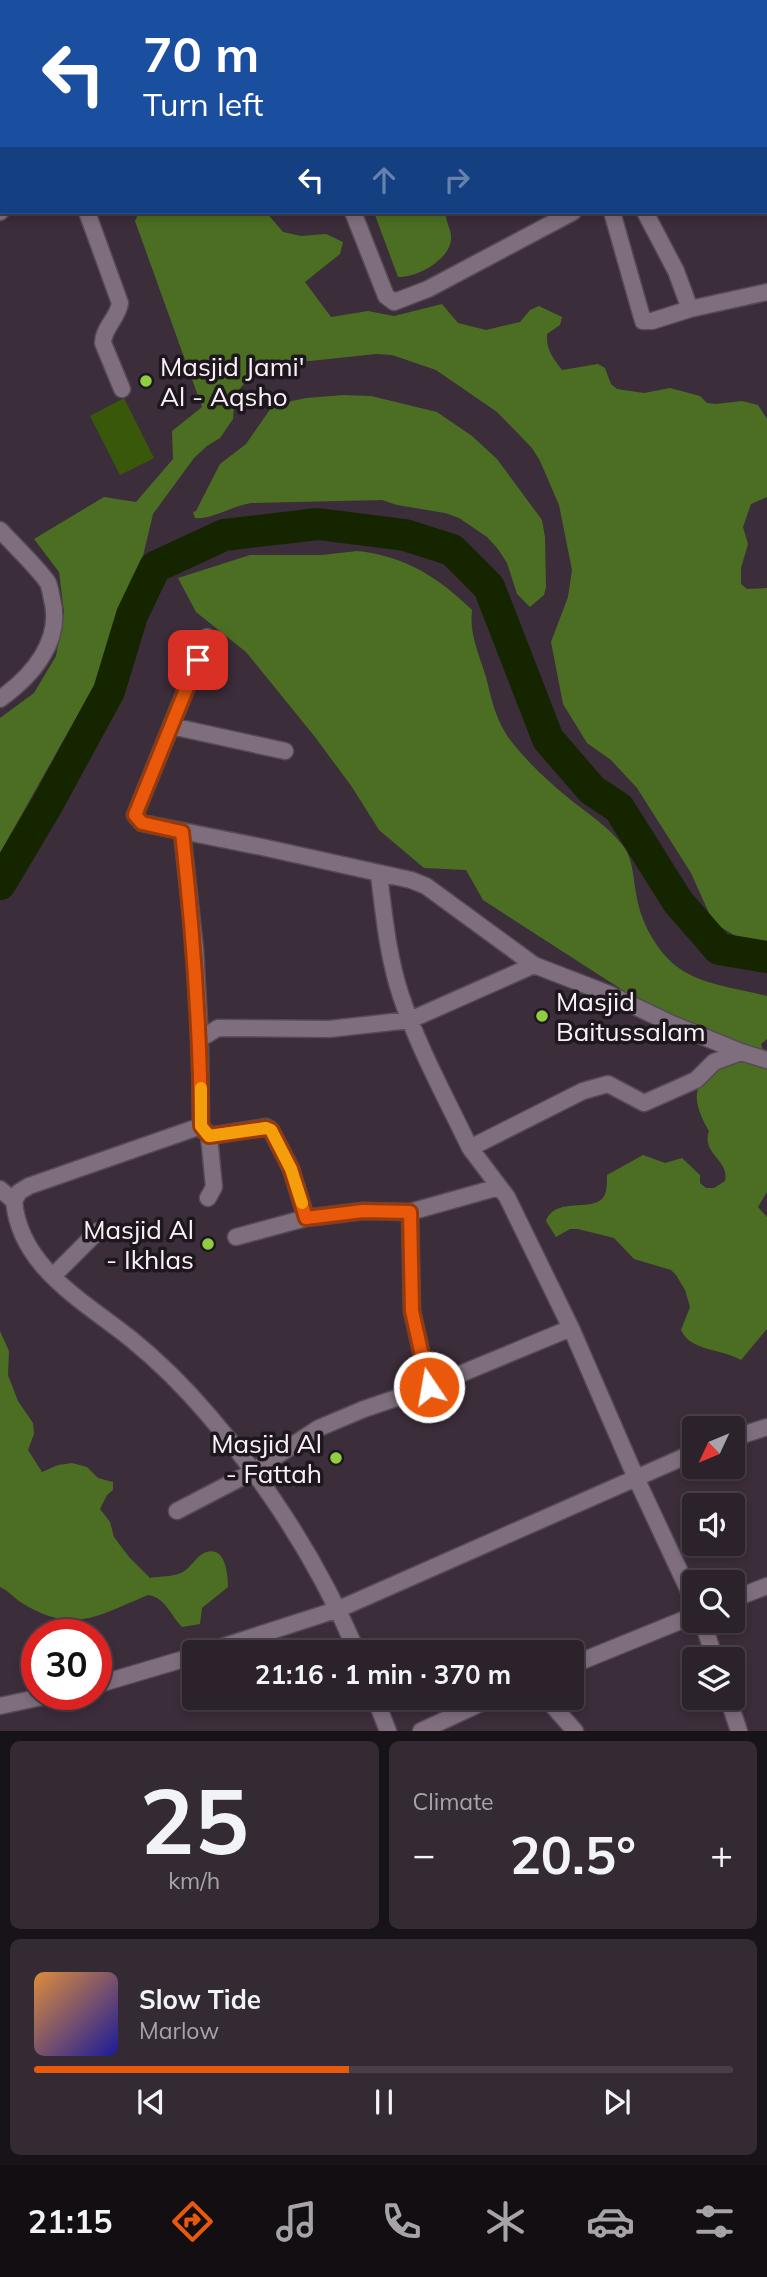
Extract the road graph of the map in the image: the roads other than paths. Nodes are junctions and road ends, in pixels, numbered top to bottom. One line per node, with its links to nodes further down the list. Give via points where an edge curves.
1 (88, 214): 8 (street, via 120,303 103,343)
2 (355, 214): 3 (street, via 386,296 394,302 428,289)
3 (569, 214)
4 (613, 214): 7 (street, via 642,319 652,321)
5 (646, 214): 7 (street)
6 (767, 292): 7 (street)
7 (690, 309)
8 (122, 389)
9 (0, 530): 11 (street, via 48,583 55,610 42,659)
10 (207, 637): 12 (street)
11 (2, 698)
12 (171, 726): 13 (street); 14 (street, via 135,815 142,823)
13 (285, 751)
14 (182, 832): 15 (street); 18 (street)
15 (379, 875): 16 (street, via 426,886); 17 (street, via 386,935)
16 (534, 965): 17 (street); 19 (street)
17 (410, 1020): 18 (street, via 329,1030 218,1028); 22 (street)
18 (200, 1039): 21 (street)
19 (741, 1052): 20 (street); 22 (street, via 714,1062 696,1080 644,1102 608,1084 583,1091)
20 (767, 1060)
21 (205, 1131): 25 (street, via 214,1186); 26 (street, via 29,1186); 28 (street, via 271,1130 291,1169)
22 (470, 1148): 23 (street)
23 (499, 1187): 27 (street); 32 (street)
24 (0, 1189): 26 (street)
25 (208, 1198)
26 (14, 1201): 31 (street, via 26,1244)
27 (410, 1212): 28 (street, via 363,1211); 33 (street, via 412,1311)
28 (306, 1218): 30 (street)
29 (98, 1231): 31 (street)
30 (236, 1237)
31 (53, 1276): 37 (street, via 146,1352 212,1420)
32 (572, 1328): 33 (street); 38 (street)
33 (429, 1387): 37 (street, via 319,1428)
34 (767, 1427): 35 (street)
35 (746, 1433)
36 (682, 1458): 38 (street)
37 (252, 1472): 39 (street); 43 (street, via 298,1536)
38 (636, 1478): 40 (street); 43 (street)
39 (177, 1511)
40 (682, 1576)
41 (767, 1586): 42 (street)
42 (745, 1594)
43 (339, 1609): 45 (street); 46 (street)
44 (682, 1620): 48 (street)
45 (243, 1640)
46 (351, 1640)
47 (182, 1660): 49 (street)
48 (584, 1660)
49 (112, 1680)
50 (21, 1702): 51 (street)
51 (0, 1706)
52 (380, 1710): 56 (street)
53 (466, 1710): 57 (street)
54 (557, 1710): 58 (street)
55 (732, 1710): 59 (street)
56 (388, 1731)
57 (421, 1731)
58 (575, 1731)
59 (739, 1731)

